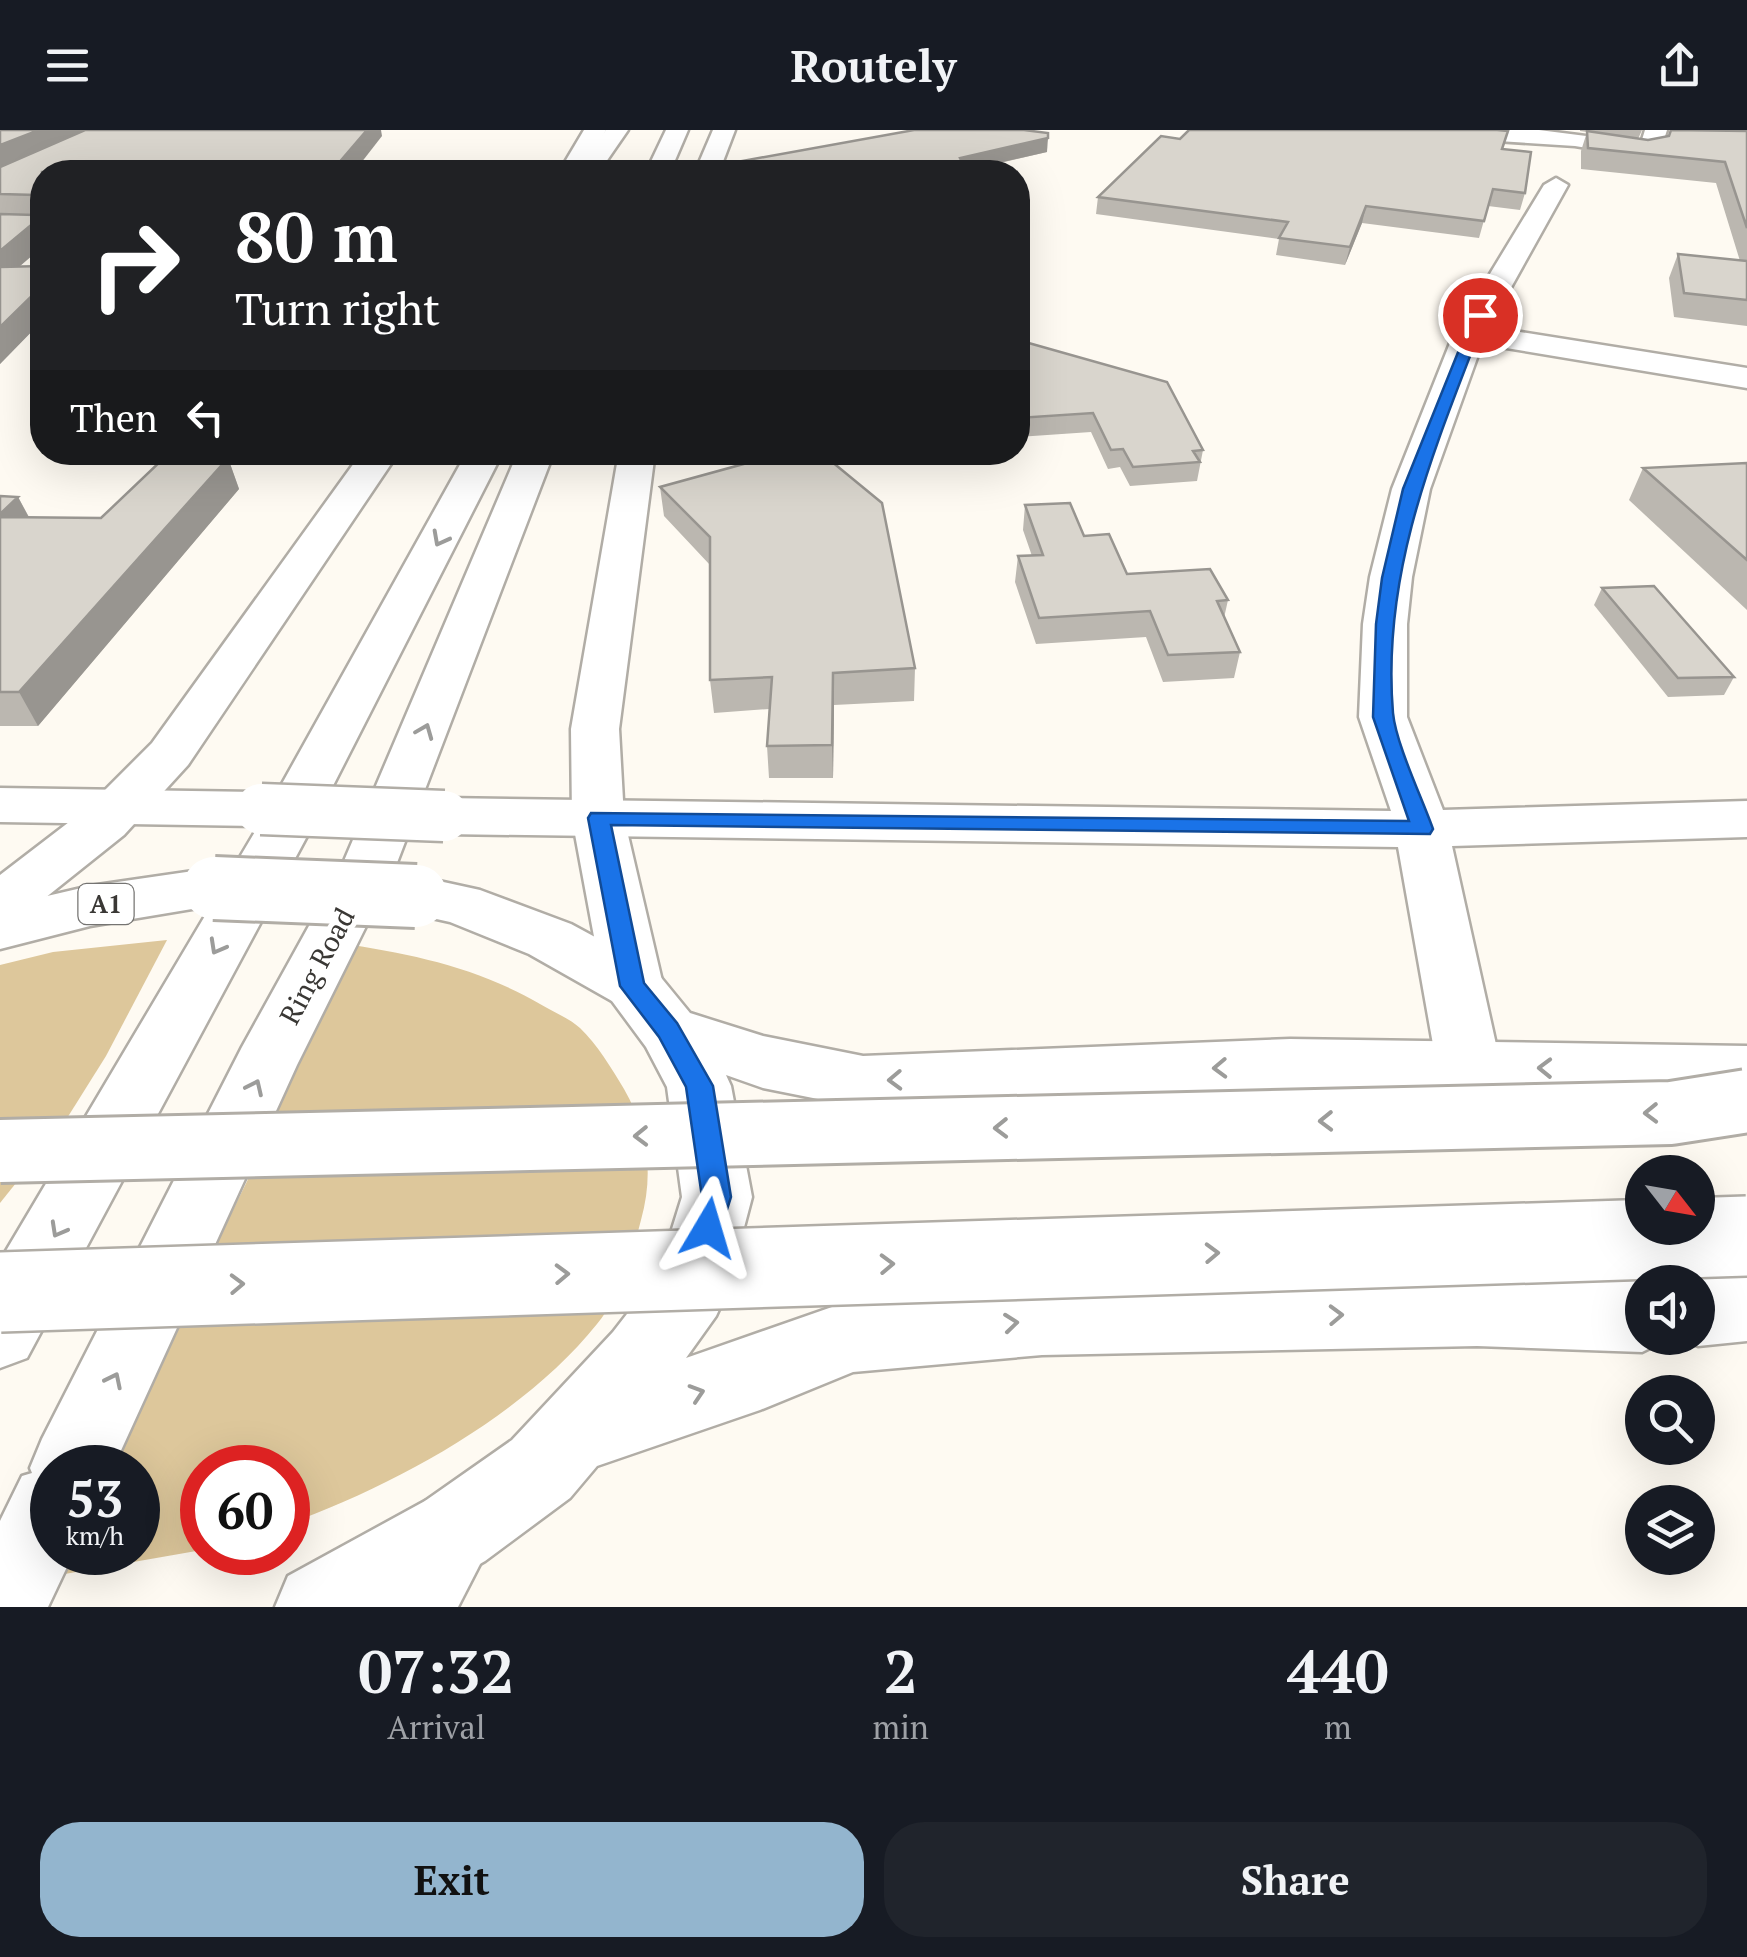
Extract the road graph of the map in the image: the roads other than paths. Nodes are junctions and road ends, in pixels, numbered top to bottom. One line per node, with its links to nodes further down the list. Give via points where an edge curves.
1 (595, 130): 7 (main road)
2 (677, 130): 9 (main road)
3 (724, 130): 10 (main road)
4 (1434, 130): 5 (main road, via 1575,138 1641,150)
5 (1661, 131)
6 (632, 135): 8 (main road)
7 (578, 160)
8 (602, 160)
9 (663, 160)
10 (712, 160)
11 (1556, 185): 12 (main road)
12 (1470, 333): 13 (main road); 22 (main road, via 1411,489 1385,624 1383,717)
13 (1747, 378)
14 (373, 465): 19 (main road, via 170,754)
15 (478, 465): 35 (main road, one-way to 35, via 286,825)
16 (531, 465): 37 (main road, Ring Road, one-way to 16, via 368,868)
17 (635, 465): 20 (main road, via 595,728)
18 (0, 805): 19 (main road)
19 (121, 807): 20 (main road, bridge); 23 (main road)
20 (598, 818): 22 (main road); 25 (main road)
21 (1747, 818): 22 (main road)
22 (1422, 829): 26 (main road)
23 (0, 904)
24 (0, 928): 25 (main road, A1, bridge, via 90,906 214,888 416,896 460,904 532,932)
25 (650, 1008): 26 (main road, one-way to 25, via 1290,1065 864,1082 763,1062); 36 (main road, via 699,1086 717,1197 690,1292)
26 (1469, 1067): 27 (main road, one-way to 26)
27 (1747, 1072)
28 (1747, 1101): 29 (main road, one-way to 29, bridge, via 1671,1113)
29 (0, 1151)
30 (1747, 1236): 31 (main road, one-way to 30, bridge)
31 (0, 1292)
32 (1747, 1306): 33 (main road)
33 (1715, 1309)
34 (1625, 1315): 36 (main road, one-way to 34, via 852,1336 1042,1319 1477,1311)
35 (0, 1332)
36 (571, 1436): 38 (main road, via 540,1469)
37 (82, 1445)
38 (455, 1531): 41 (main road); 42 (main road)
39 (30, 1552): 40 (main road)
40 (4, 1607)
41 (319, 1607)
42 (408, 1607)

